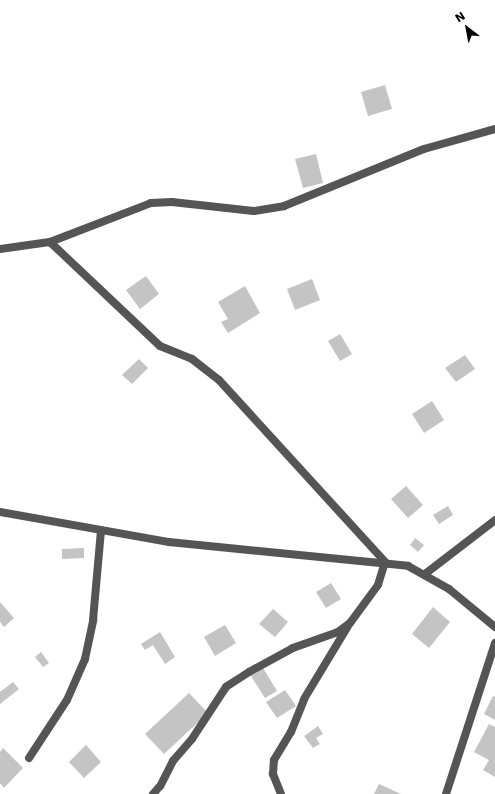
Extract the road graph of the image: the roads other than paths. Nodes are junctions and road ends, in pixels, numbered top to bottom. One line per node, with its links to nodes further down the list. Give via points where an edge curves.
1 (495, 129): 2 (street, via 424,149 284,206 254,211 172,202 151,203)
2 (50, 242): 3 (street); 7 (street, via 160,346 192,359 219,380)
3 (0, 249)
4 (0, 512): 6 (street)
5 (495, 520): 8 (street)
6 (101, 530): 7 (street, via 169,542); 12 (street, via 93,620 85,659 67,700)
7 (385, 562): 8 (street, via 408,566); 9 (street, via 378,585)
8 (425, 574): 10 (street, via 449,589)
9 (350, 623): 13 (street, via 338,632 293,648 226,687 192,739 173,761); 14 (street, via 304,699 291,732 274,760 273,774)
10 (495, 627)
11 (495, 643): 15 (street)
12 (29, 758)
13 (153, 794)
14 (281, 794)
15 (446, 794)

